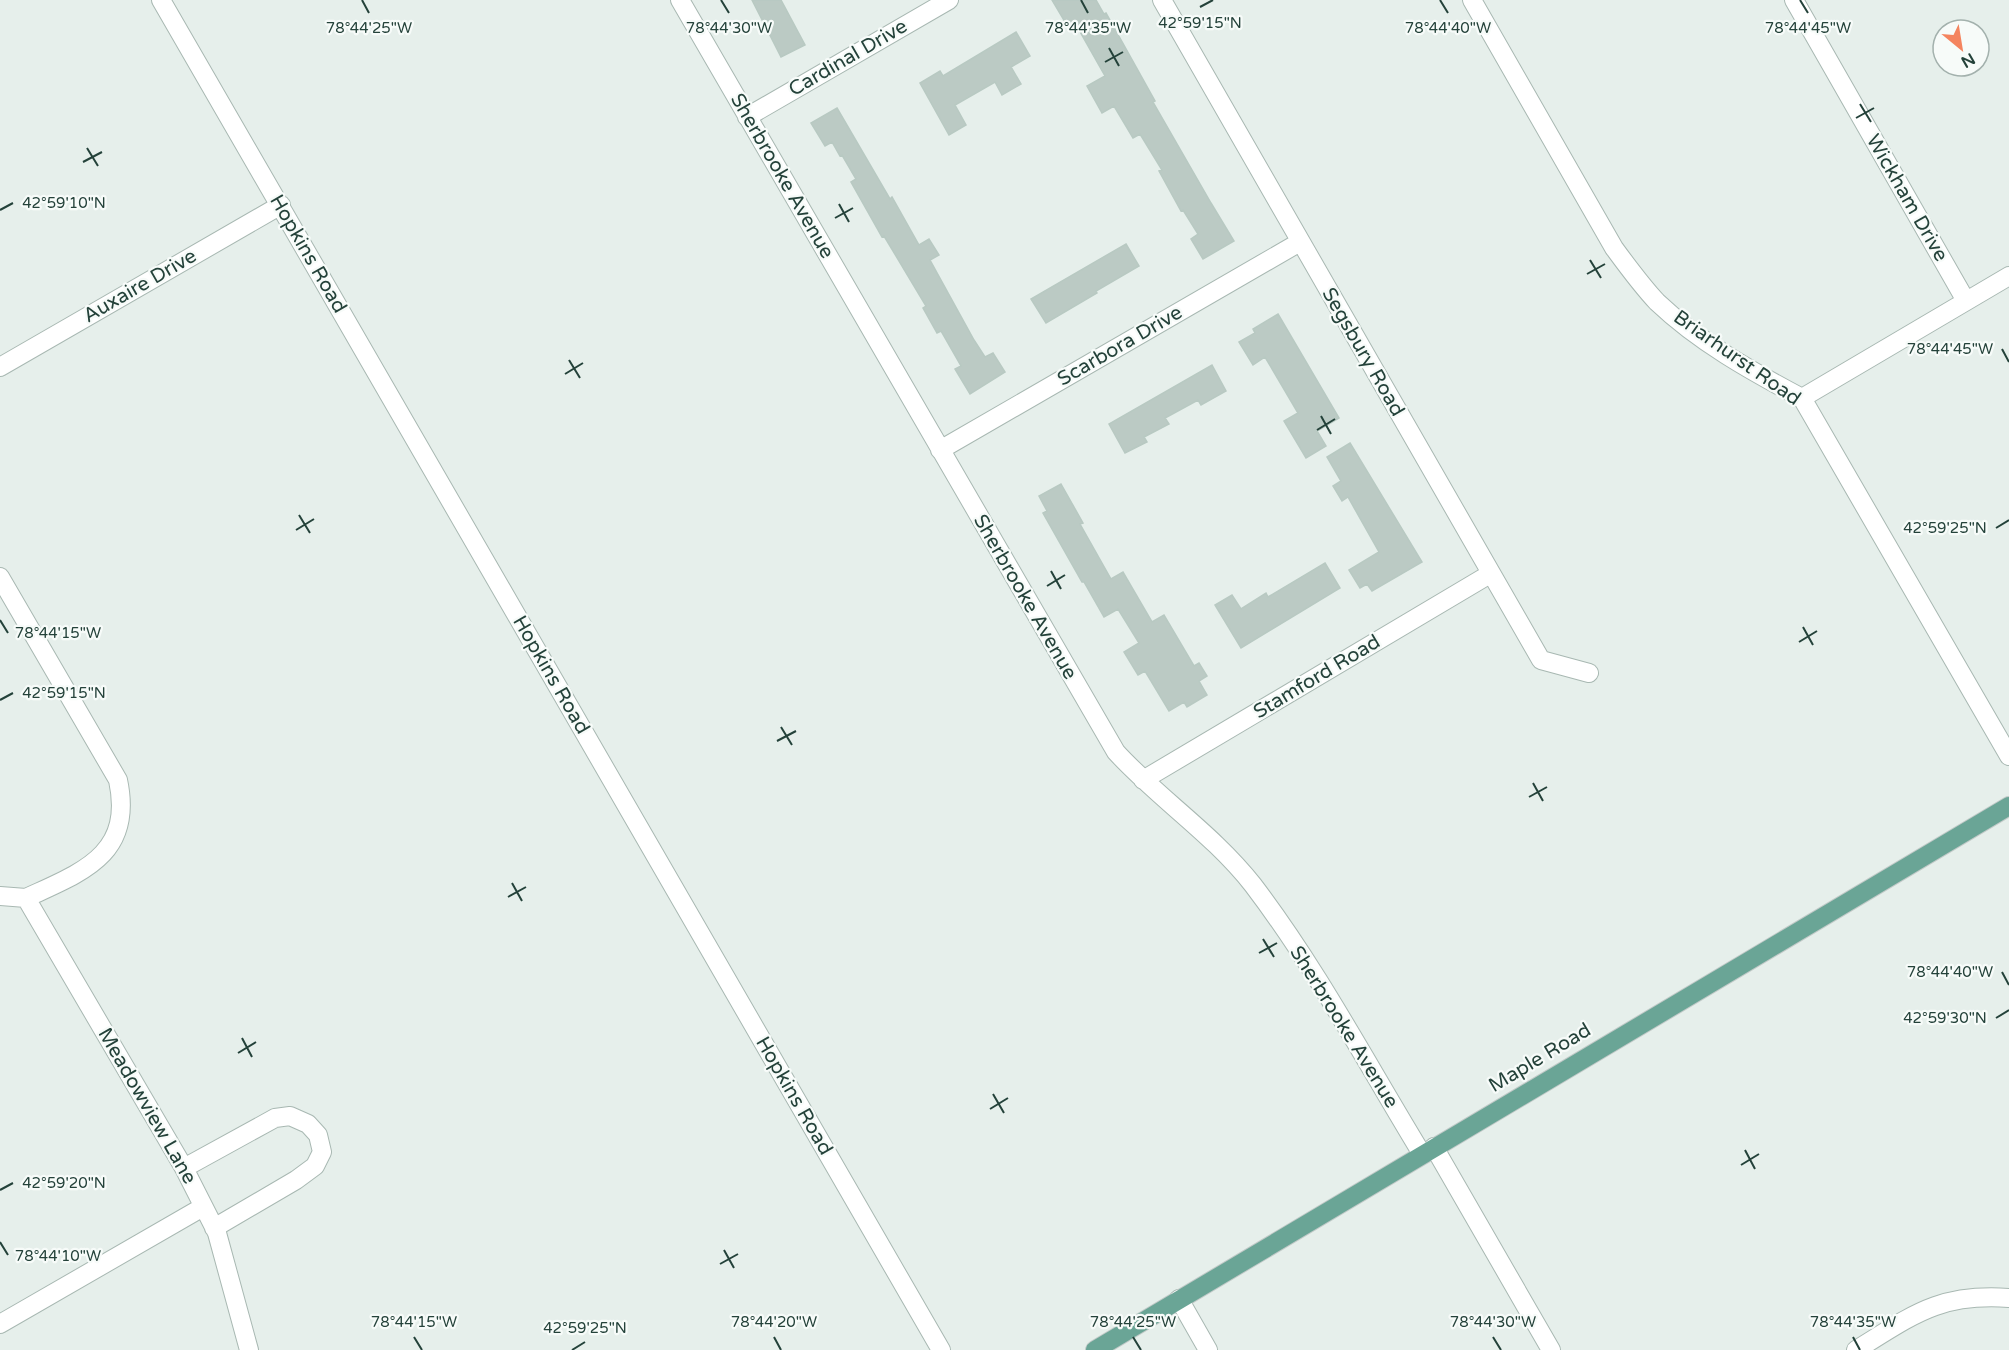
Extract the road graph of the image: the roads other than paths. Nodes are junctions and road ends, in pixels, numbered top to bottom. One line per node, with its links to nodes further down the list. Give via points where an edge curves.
1 (161, 0): 8 (street, Hopkins Road)
2 (680, 0): 7 (street, Sherbrooke Avenue)
3 (949, 0): 7 (street, Cardinal Drive)
4 (1162, 0): 9 (street, Segsbury Road)
5 (1472, 0): 13 (street, Briarhurst Road, via 1614,248 1635,277 1658,303 1702,339 1750,371)
6 (1794, 0): 11 (street, Wickham Drive)
7 (747, 117): 14 (street, Sherbrooke Avenue)
8 (280, 205): 12 (street, Auxaire Drive); 31 (street, Hopkins Road)
9 (1300, 242): 14 (street, Scarbora Drive); 15 (street, Segsbury Road)
10 (2009, 276): 11 (street)
11 (1966, 302): 13 (street)
12 (0, 367)
13 (1802, 398): 18 (street, Briarhurst Road)
14 (940, 450): 19 (street, Sherbrooke Avenue, via 1116,753)
15 (1490, 574): 17 (street, Segsbury Road, via 1541,660); 19 (street, Stamford Road)
16 (0, 577): 22 (street, via 118,780 122,798 117,833 102,855 91,866)
17 (1589, 673)
18 (2009, 756)
19 (1143, 780): 23 (street, Sherbrooke Avenue, via 1191,820 1252,884)
20 (2009, 807): 23 (main road, Maple Road)
21 (0, 896): 22 (street)
22 (26, 898): 24 (street, Meadowview Lane)
23 (1428, 1151): 28 (main road, Maple Road); 34 (street, Sherbrooke Avenue)
24 (184, 1168): 25 (street, Meadowview Lane); 26 (street, via 275,1118 290,1116 308,1124 318,1135 322,1152 315,1166)
25 (203, 1207): 26 (street, Meadowview Lane); 29 (street)
26 (214, 1228): 30 (street, Meadowview Lane)
27 (2009, 1298): 35 (street, via 1983,1296 1929,1307)
28 (1179, 1299): 32 (main road, Maple Road); 33 (street)
29 (0, 1324)
30 (249, 1350)
31 (941, 1350)
32 (1095, 1350)
33 (1208, 1350)
34 (1551, 1350)
35 (1856, 1350)

